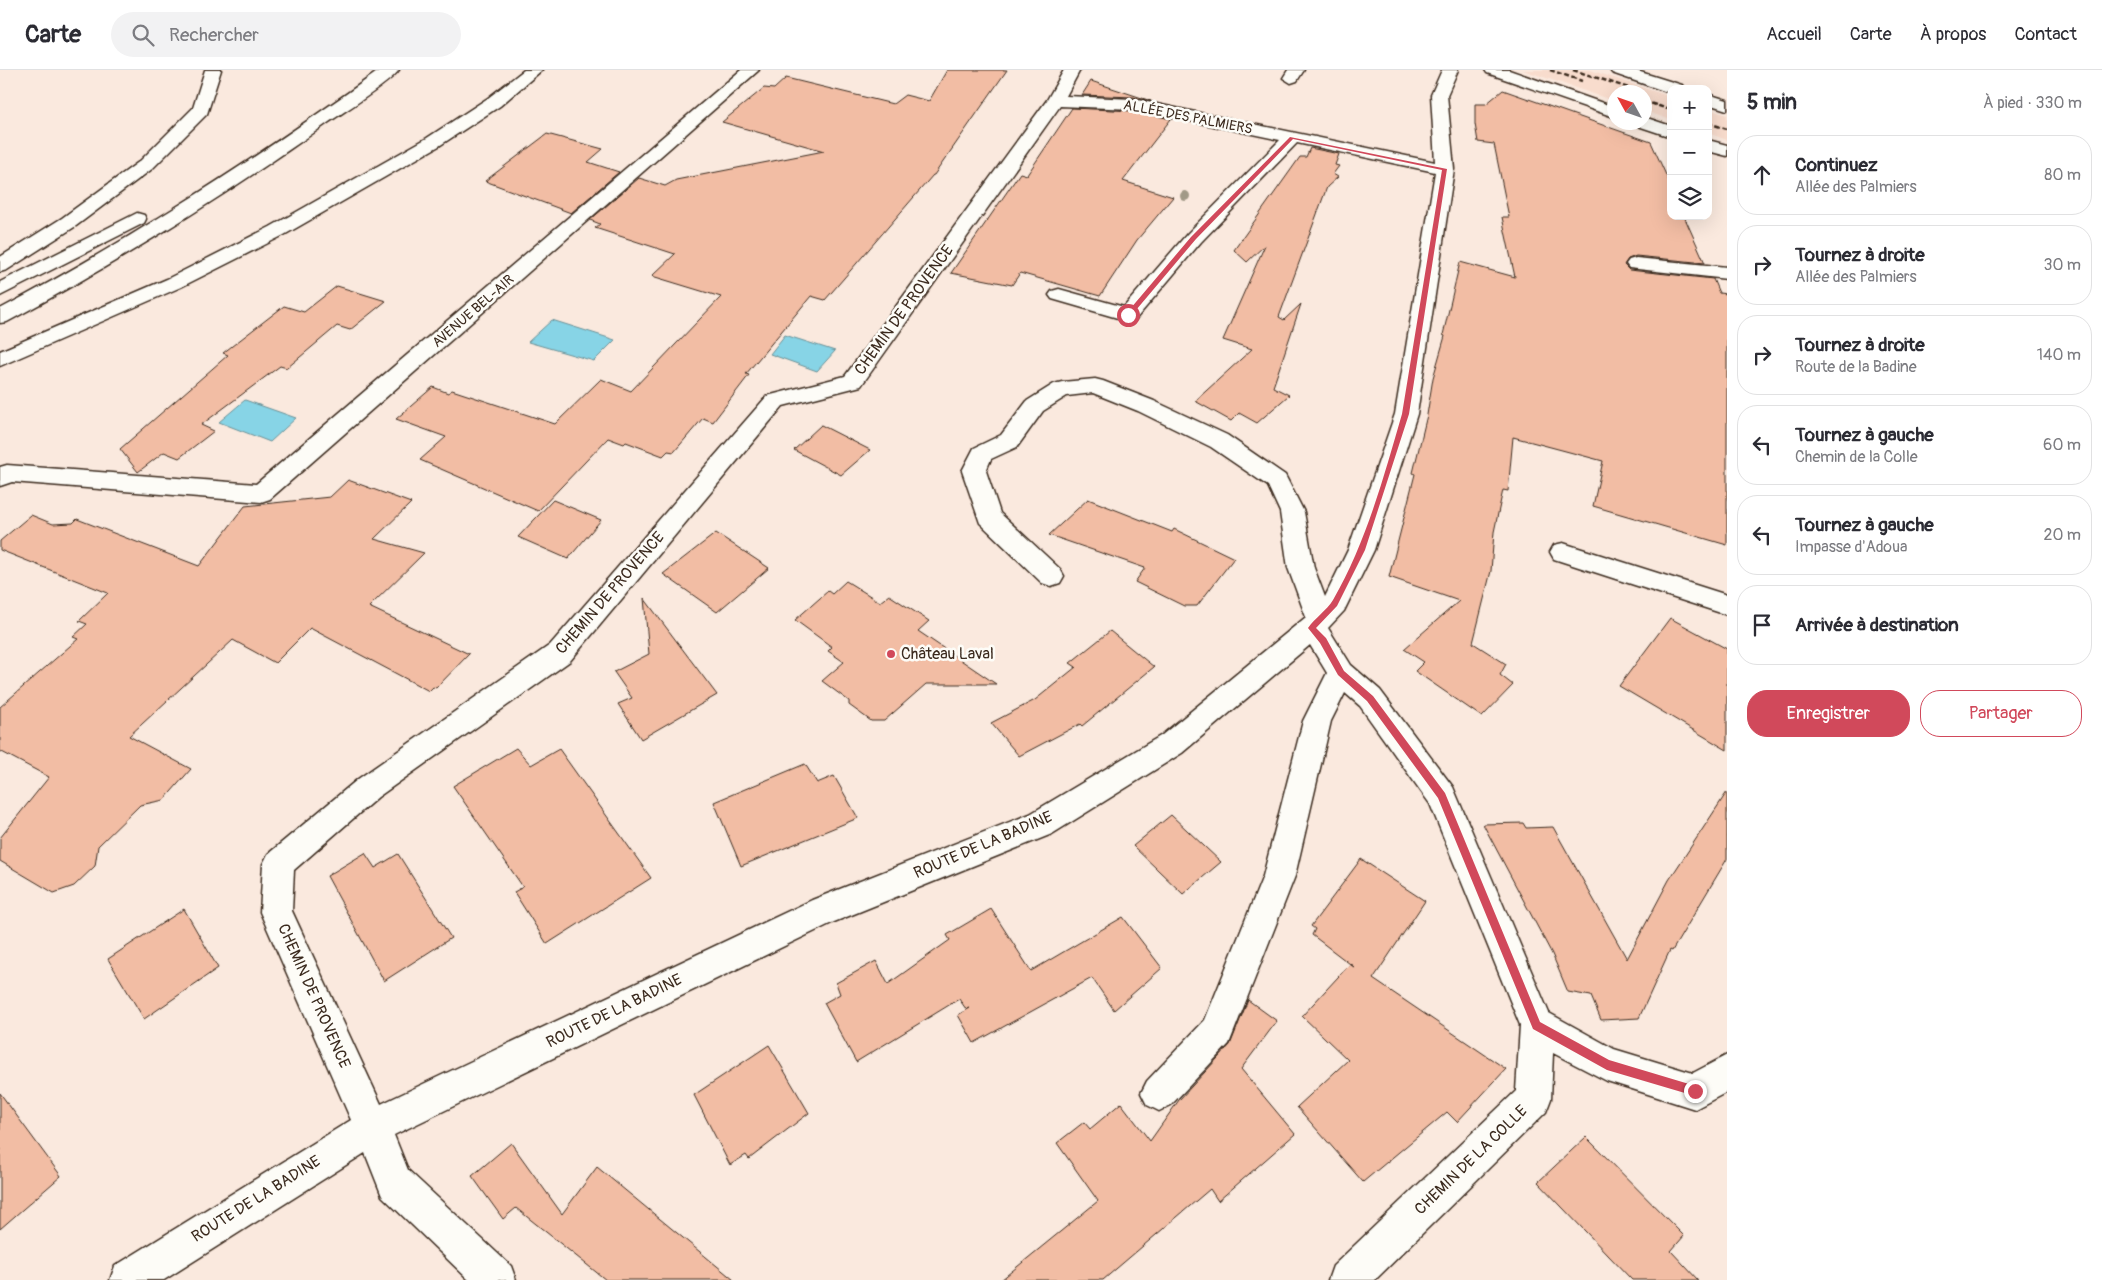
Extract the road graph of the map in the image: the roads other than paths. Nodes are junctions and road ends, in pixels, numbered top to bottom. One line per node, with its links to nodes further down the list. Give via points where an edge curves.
1 (213, 70): 22 (main road, via 201,110 146,165 69,222)
2 (373, 70): 24 (main road, via 181,195)
3 (391, 70): 26 (main road, via 294,140 196,203)
4 (534, 70): 27 (main road, via 494,102 433,142 276,231 174,284)
5 (751, 70): 28 (main road, AVENUE BEL-AIR, via 261,493 7,473)
6 (1072, 70): 12 (main road, CHEMIN DE PROVENCE)
7 (1493, 70): 14 (main road)
8 (1618, 70): 10 (main road)
9 (1442, 79): 20 (main road, ROUTE DE LA BADINE, via 1439,95)
10 (1667, 86)
11 (1712, 100): 13 (main road)
12 (1054, 101): 17 (main road, ALLÉE DES PALMIERS, via 1133,104); 37 (main road, CHEMIN DE PROVENCE, via 853,380 775,401 560,653 368,788 279,864 276,912)
13 (1727, 105)
14 (1607, 110)
15 (1652, 125): 16 (main road)
16 (1667, 131)
17 (1292, 138): 20 (main road, ALLÉE DES PALMIERS); 25 (main road, via 1194,238 1128,315)
18 (1712, 146): 19 (main road)
19 (1727, 151)
20 (1445, 169): 32 (main road, ROUTE DE LA BADINE, via 1406,414 1361,550 1335,604)
21 (1636, 264): 23 (main road)
22 (0, 266)
23 (1727, 273)
24 (0, 290)
25 (1059, 296)
26 (0, 317)
27 (0, 360)
28 (0, 478)
29 (1563, 552): 31 (main road)
30 (1051, 576): 32 (main road, CHEMIN DE LA COLLE, via 989,517 974,471 982,454 1009,440 1035,406 1062,389 1095,386 1219,441 1278,481 1292,512 1301,568)
31 (1727, 605)
32 (1316, 624): 33 (main road, CHEMIN DE LA COLLE); 37 (main road, ROUTE DE LA BADINE, via 1172,744 1042,824 823,911)
33 (1341, 673): 34 (main road, CHEMIN DE LA COLLE, via 1370,698 1442,796); 36 (main road, via 1317,721 1279,876 1217,1032)
34 (1537, 1025): 35 (main road, via 1607,1064 1695,1091); 40 (main road, CHEMIN DE LA COLLE, via 1533,1099)
35 (1727, 1072)
36 (1159, 1094)
37 (372, 1127): 38 (main road, ROUTE DE LA BADINE); 39 (main road, CHEMIN DE PROVENCE, via 395,1183)
38 (129, 1280)
39 (497, 1280)
40 (1347, 1280)

